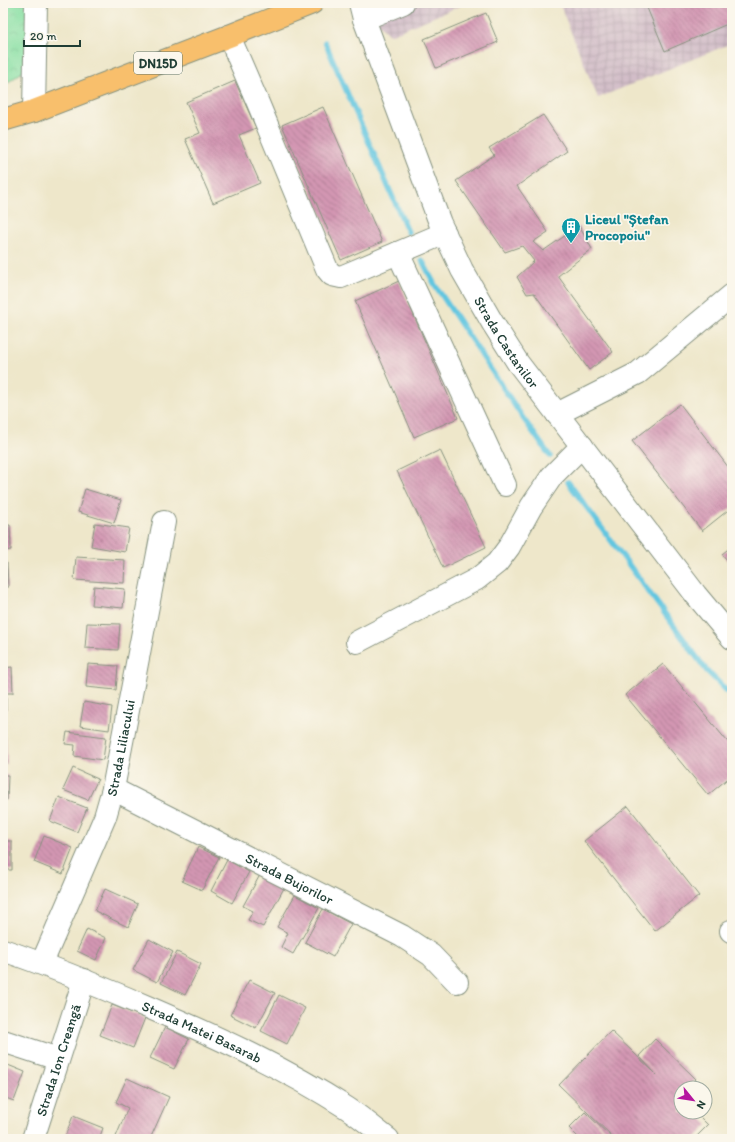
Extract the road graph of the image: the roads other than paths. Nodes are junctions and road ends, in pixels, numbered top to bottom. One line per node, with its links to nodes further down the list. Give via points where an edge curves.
1 (36, 3): 6 (street)
2 (312, 3): 5 (main road, DN15D)
3 (403, 3): 4 (street)
4 (362, 11): 8 (street, Strada Castanilor)
5 (229, 36): 6 (main road, DN15D); 9 (street, via 327,269 332,275 341,277)
6 (34, 111): 7 (main road, DN15D)
7 (3, 120)
8 (445, 233): 9 (street); 11 (street, Strada Castanilor, via 462,270 492,322 518,363)
9 (398, 254): 13 (street)
10 (732, 295): 11 (street, via 638,373)
11 (557, 414): 12 (street, Strada Castanilor)
12 (582, 446): 15 (street, Strada Castanilor); 16 (street, via 552,476 497,563 477,579)
13 (505, 485)
14 (164, 522): 17 (street, Strada Liliacului)
15 (732, 638)
16 (356, 642)
17 (113, 789): 19 (street, Strada Liliacului, via 104,817); 21 (street, Strada Bujorilor, via 402,936 431,955)
18 (3, 950): 19 (street, Strada Matei Basarab)
19 (42, 963): 20 (street, Strada Matei Basarab)
20 (84, 980): 23 (street, Strada Ion Creangă); 25 (street, Strada Matei Basarab, via 205,1032 290,1074 348,1109)
21 (456, 982)
22 (3, 1041): 23 (street)
23 (58, 1059): 24 (street, Strada Ion Creangă)
24 (33, 1139)
25 (388, 1139)

